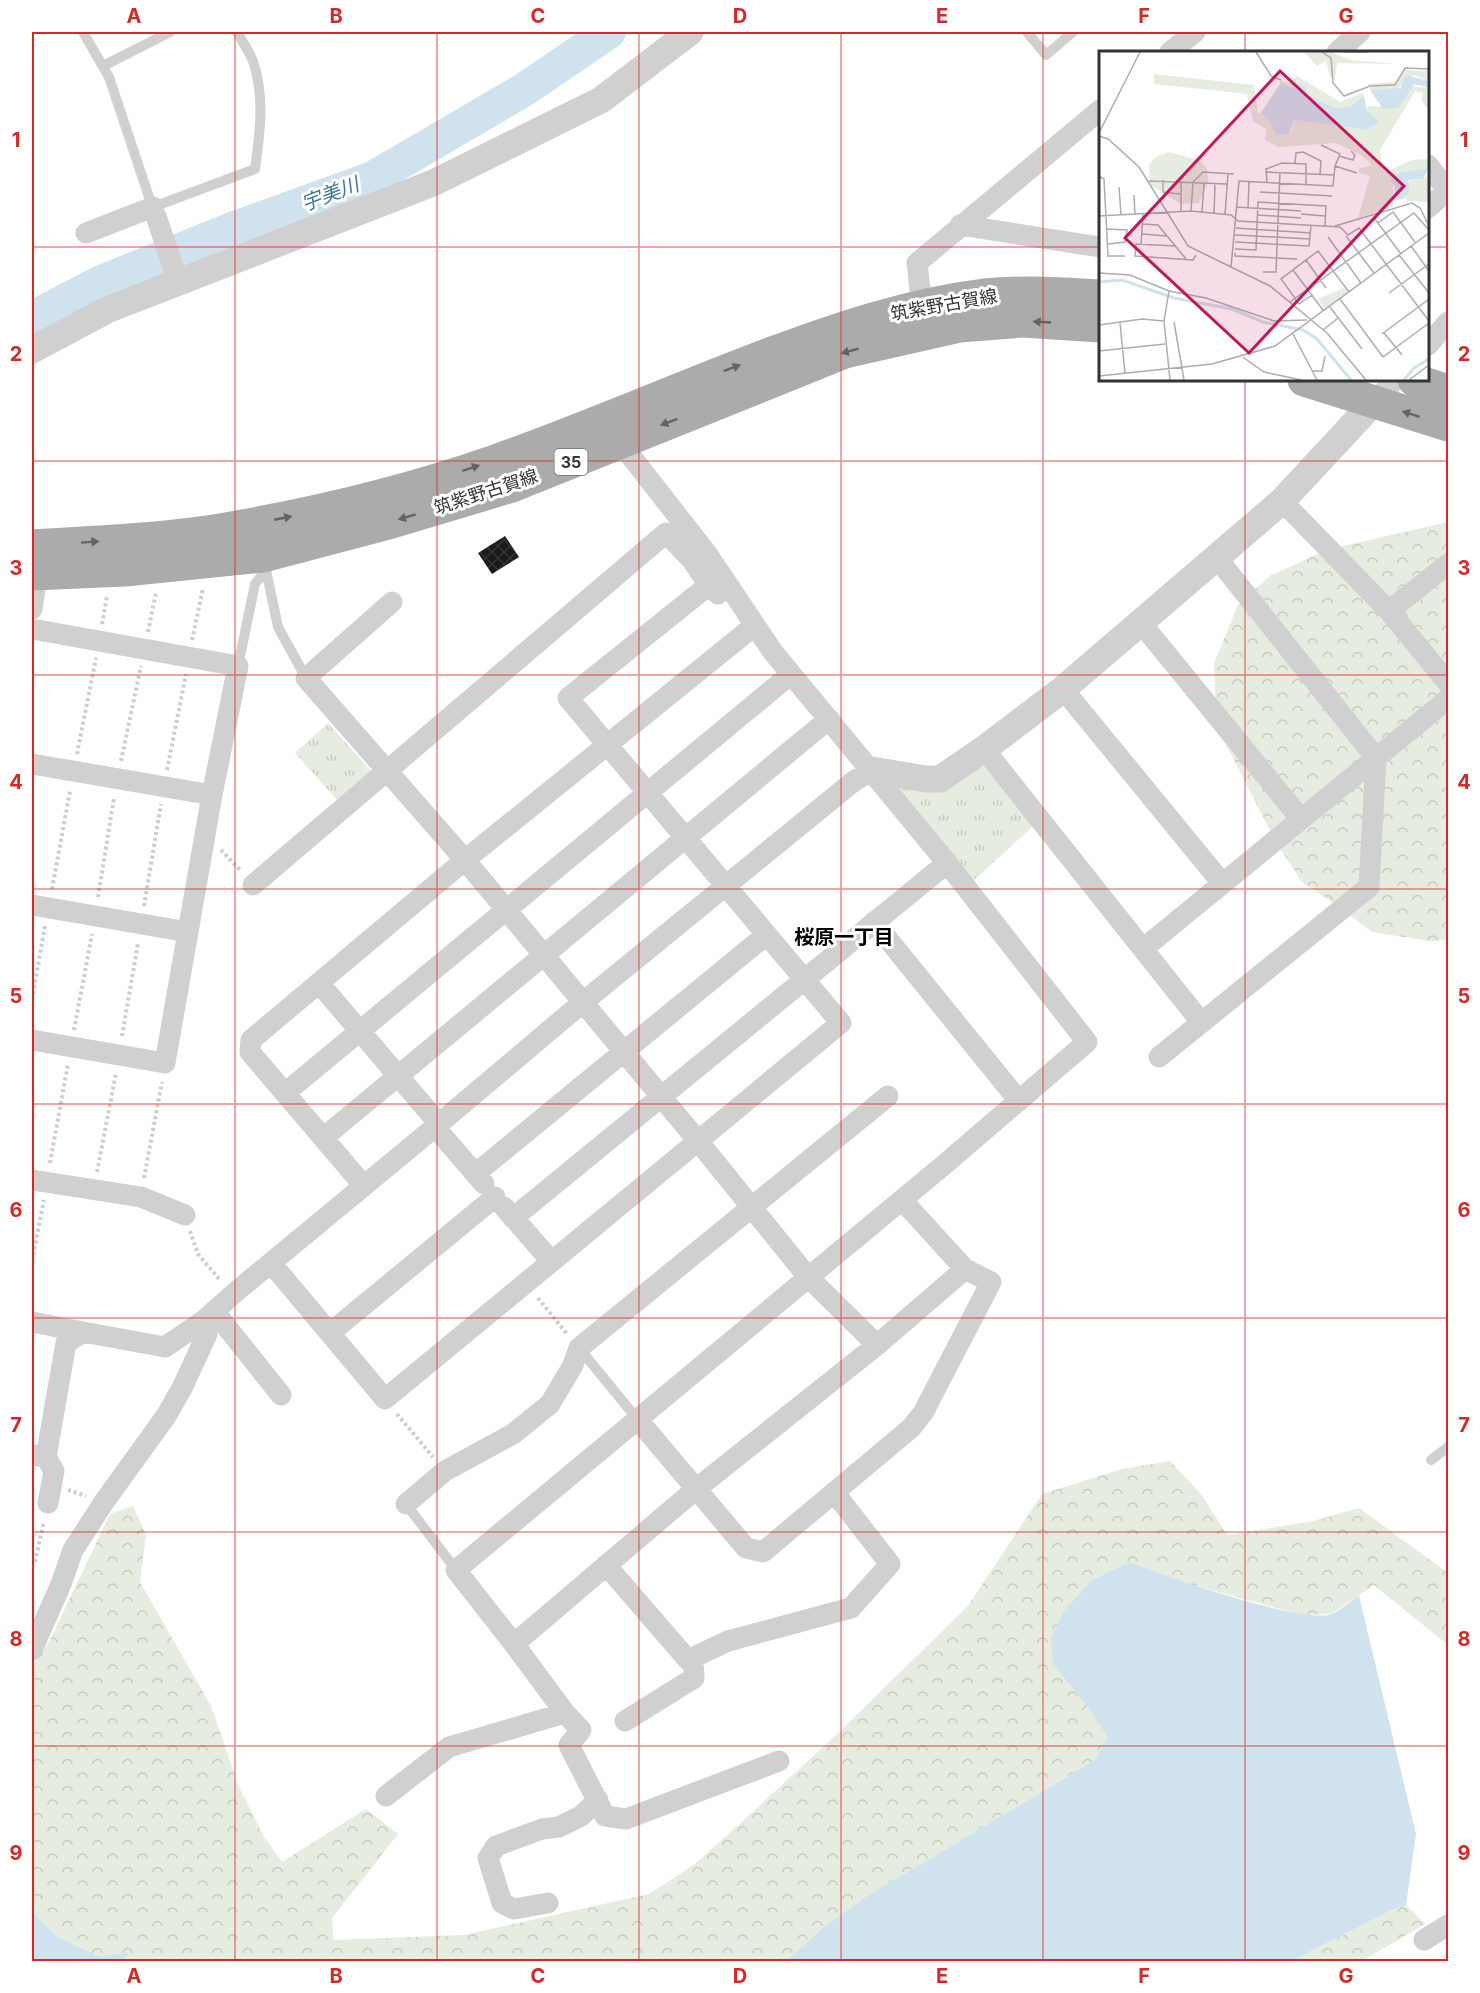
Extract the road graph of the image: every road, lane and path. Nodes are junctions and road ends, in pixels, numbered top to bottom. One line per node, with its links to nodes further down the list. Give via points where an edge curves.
1 (83, 32): 11 (lane)
2 (170, 32): 11 (lane)
3 (237, 32): 16 (lane, via 253,60 261,94 255,169)
4 (690, 32): 20 (street, via 601,100 443,178)
5 (1027, 32): 6 (lane, via 1046,55)
6 (1073, 32)
7 (1196, 32): 9 (street)
8 (1360, 32): 10 (street)
9 (1171, 51)
10 (1338, 51)
11 (103, 66): 16 (lane)
12 (1099, 112): 17 (street)
13 (1429, 166): 14 (street)
14 (1448, 190): 15 (street)
15 (1429, 207)
16 (154, 211): 18 (street); 20 (street)
17 (960, 225): 19 (street); 22 (street, via 917,262)
18 (86, 233)
19 (1099, 247)
20 (176, 276): 26 (street)
21 (1099, 296): 22 (main road, 筑紫野古賀線 / 35, via 1038,292 984,295)
22 (922, 307): 37 (main road, 筑紫野古賀線 / 35, one-way to 22, via 156,537 218,530 310,512 403,490 505,457 809,339)
23 (1449, 322): 25 (street)
24 (1099, 326): 32 (main road, 筑紫野古賀線 / 35, one-way to 32, via 1023,321 960,326 845,352)
25 (1429, 344)
26 (32, 350)
27 (1311, 381): 29 (main road)
28 (1417, 381): 30 (main road)
29 (1385, 391): 31 (main road, one-way to 29); 33 (street)
30 (1449, 391)
31 (1449, 426)
32 (624, 440): 35 (main road, 筑紫野古賀線 / 35, one-way to 35, via 512,486); 43 (street, via 630,455 708,555)
33 (1282, 501): 34 (street); 45 (street)
34 (1217, 558): 46 (street); 61 (street)
35 (264, 563): 37 (main road, 筑紫野古賀線 / 35, via 125,570); 52 (lane, via 255,584); 54 (lane, via 278,627)
36 (1449, 564): 45 (street)
37 (33, 565): 44 (street)
38 (709, 585): 43 (street, via 732,608); 59 (street, via 568,698); 65 (street, via 666,533)
39 (157, 586): 50 (path)
40 (203, 588): 51 (path)
41 (107, 595): 49 (path)
42 (392, 602): 54 (street)
43 (740, 604): 47 (street)
44 (32, 609)
45 (1389, 611): 55 (street)
46 (1141, 623): 56 (street); 70 (street)
47 (754, 626): 53 (street); 59 (street)
48 (32, 629): 49 (street)
49 (99, 641): 50 (street); 64 (path)
50 (144, 649): 51 (street); 66 (path)
51 (189, 657): 52 (street); 67 (path)
52 (238, 666): 69 (street)
53 (791, 674): 58 (street); 68 (street)
54 (306, 678): 65 (street)
55 (1449, 683)
56 (1063, 688): 60 (street); 75 (street)
57 (1449, 699): 61 (street)
58 (829, 719): 63 (street); 71 (street)
59 (607, 745): 68 (street); 73 (street)
60 (984, 749): 63 (street, via 940,779); 85 (street)
61 (1376, 758): 70 (street); 91 (street, via 1369,887)
62 (32, 764): 64 (street)
63 (872, 770): 74 (street); 77 (street)
64 (74, 771): 66 (street); 78 (path)
65 (388, 771): 73 (street); 76 (street)
66 (117, 778): 67 (street); 80 (path)
67 (164, 786): 69 (street); 82 (path)
68 (647, 793): 71 (street); 79 (street)
69 (212, 795): 72 (street)
70 (1301, 819): 75 (street)
71 (685, 838): 77 (street); 86 (street)
72 (204, 839): 76 (path, via 213,841); 83 (street)
73 (465, 860): 79 (street); 88 (street)
74 (947, 863): 81 (street); 103 (street, via 1087,1042)
75 (1222, 884): 85 (street)
76 (253, 885)
77 (724, 886): 84 (street); 90 (street)
78 (40, 906): 80 (street); 89 (path)
79 (506, 910): 86 (street); 92 (street)
80 (95, 916): 82 (street); 94 (path)
81 (874, 922): 87 (street); 103 (street)
82 (141, 924): 83 (street); 96 (path)
83 (188, 932): 98 (street)
84 (766, 935): 87 (street); 95 (street)
85 (1144, 948): 91 (street)
86 (543, 955): 90 (street); 99 (street)
87 (803, 980): 101 (street); 106 (street, via 841,1023)
88 (319, 983): 92 (street); 100 (street, via 251,1040 250,1052)
89 (32, 1000)
90 (582, 1003): 95 (street); 104 (street)
91 (1201, 1022): 97 (street)
92 (361, 1030): 99 (street); 100 (street)
93 (32, 1040): 94 (street)
94 (71, 1047): 96 (street); 108 (path)
95 (624, 1052): 101 (street); 107 (street)
96 (119, 1055): 98 (street); 110 (path)
97 (1159, 1057)
98 (165, 1063): 111 (path)
99 (398, 1075): 104 (street); 105 (street)
100 (285, 1093): 105 (street)
101 (660, 1096): 106 (street); 116 (street)
102 (888, 1096): 114 (street)
103 (1019, 1101): 113 (street)
104 (437, 1126): 107 (street); 109 (street)
105 (323, 1138): 109 (street)
106 (698, 1141): 114 (street); 118 (street)
107 (475, 1174): 112 (street)
108 (39, 1181): 110 (street); 117 (path)
109 (364, 1186): 119 (street)
110 (94, 1190): 111 (street)
111 (141, 1197): 115 (street)
112 (495, 1197): 116 (street); 127 (street)
113 (902, 1200): 120 (street); 121 (street)
114 (752, 1208): 121 (street); 129 (street)
115 (185, 1215): 123 (path, via 198,1254)
116 (513, 1218): 118 (street)
117 (32, 1261)
118 (551, 1261): 122 (street)
119 (271, 1263): 123 (street); 127 (street)
120 (965, 1269): 128 (street); 138 (street, via 991,1282 923,1413 911,1428)
121 (808, 1277): 128 (street); 132 (street)
122 (525, 1282): 129 (path); 131 (street)
123 (232, 1294): 124 (street)
124 (208, 1316): 126 (street, via 165,1347); 130 (street); 140 (street, via 207,1334 182,1388 151,1440)
125 (32, 1322): 126 (street)
126 (83, 1332): 134 (street, via 66,1343)
127 (330, 1333): 131 (street)
128 (877, 1345): 137 (street)
129 (579, 1348): 132 (lane); 136 (street, via 550,1404 513,1434)
130 (281, 1395)
131 (385, 1399): 136 (path)
132 (638, 1420): 137 (street); 144 (street)
133 (1449, 1447): 135 (lane)
134 (39, 1456): 139 (street, via 54,1471)
135 (1431, 1460)
136 (445, 1471): 141 (street)
137 (696, 1489): 138 (street, via 746,1548 763,1551); 143 (street)
138 (834, 1492): 147 (street, via 890,1564 851,1608 728,1641)
139 (50, 1494): 140 (path); 142 (path)
140 (104, 1502): 146 (street, via 73,1550)
141 (406, 1504): 144 (lane)
142 (35, 1562)
143 (606, 1565): 145 (street); 147 (street, via 688,1660)
144 (456, 1570): 145 (street)
145 (514, 1644): 148 (street)
146 (32, 1650)
147 (693, 1657): 149 (street, via 694,1678)
148 (565, 1713): 151 (street, via 449,1747); 152 (street, via 581,1730 568,1745)
149 (625, 1721)
150 (779, 1761): 152 (street, via 626,1819 605,1816)
151 (386, 1796)
152 (598, 1800): 153 (street, via 581,1816 559,1827 496,1846 488,1858 502,1903 514,1909)
153 (548, 1903)
154 (1449, 1925): 155 (street)
155 (1424, 1940)

